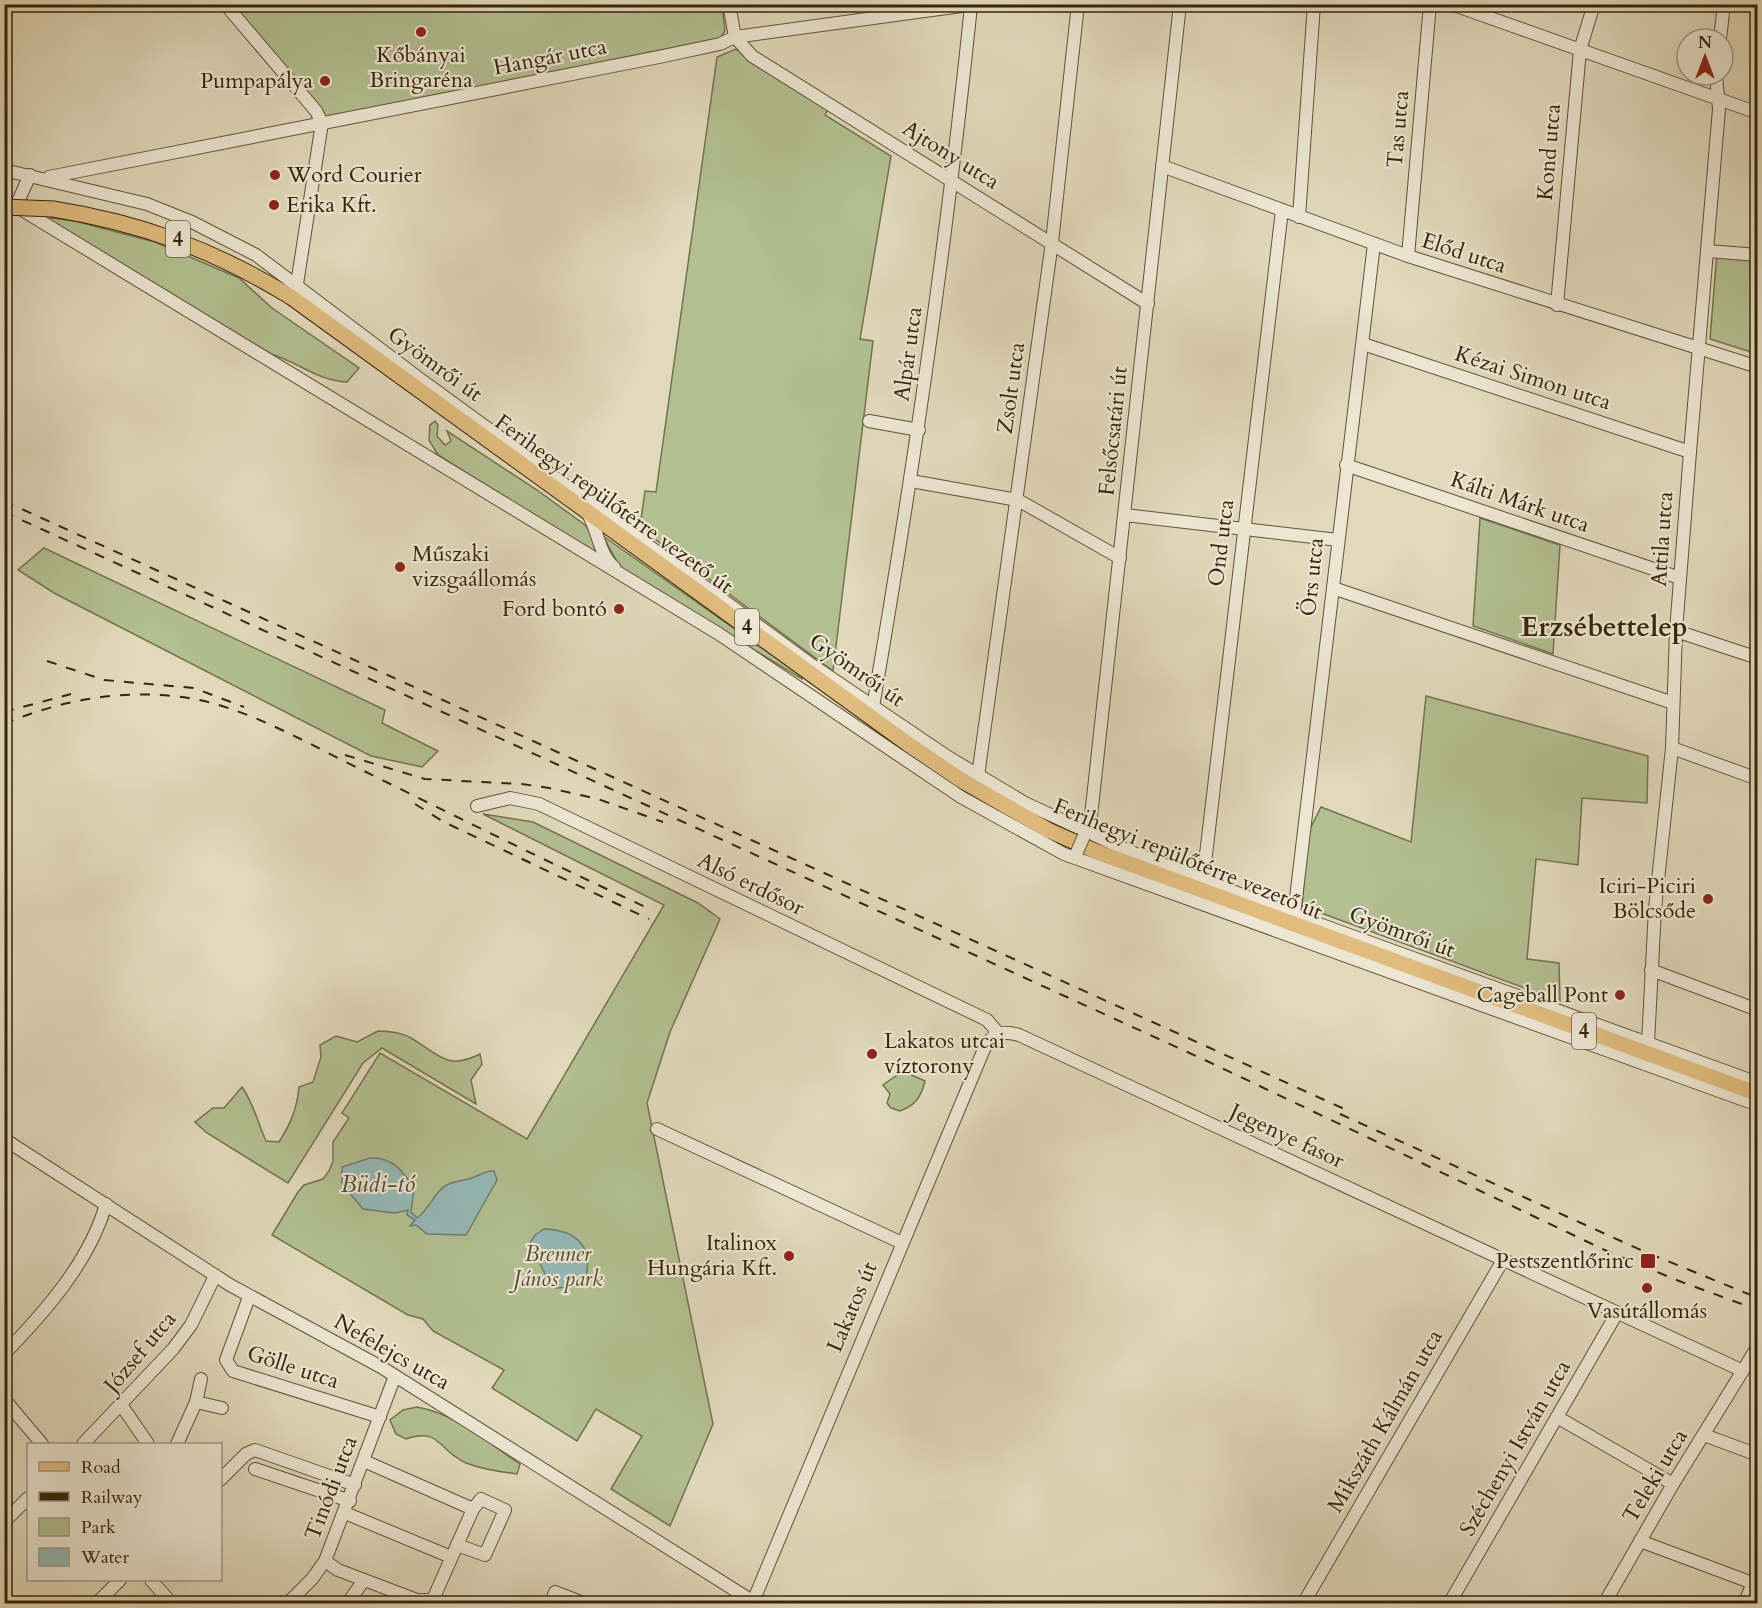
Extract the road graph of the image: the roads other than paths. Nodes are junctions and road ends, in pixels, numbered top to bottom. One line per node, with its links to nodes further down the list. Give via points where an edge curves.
1 (225, 4): 17 (street)
2 (729, 4): 12 (street)
3 (1078, 4): 29 (street, Zsolt utca)
4 (1180, 4): 19 (street, Felsőcsatári út)
5 (1314, 4): 28 (street)
6 (1430, 4): 33 (street, Tas utca)
7 (1451, 4): 13 (street)
8 (1594, 4): 13 (street, Kond utca)
9 (1724, 4): 11 (street)
10 (973, 5): 12 (street, Hangár utca); 23 (street, Alpár utca)
11 (1721, 27)
12 (735, 37): 17 (street, Hangár utca, via 659,57); 23 (street, Ajtony utca, via 753,56)
13 (1580, 50): 15 (street); 36 (street, Kond utca)
14 (1716, 87): 15 (street, Attila utca)
15 (1717, 99): 16 (street); 31 (street, Attila utca)
16 (1758, 113)
17 (322, 123): 18 (street, Hangár utca); 34 (street)
18 (98, 166): 22 (street, Hangár utca); 24 (street, via 93,179)
19 (1162, 166): 27 (street, Előd utca); 35 (street, Felsőcsatári út)
20 (4, 170): 21 (street, Gyömrői út)
21 (30, 175): 22 (street, Gyömrői út); 26 (street)
22 (43, 178): 24 (street, Gyömrői út)
23 (952, 181): 29 (street, Ajtony utca); 41 (street, Alpár utca)
24 (101, 191): 34 (street, Gyömrői út, via 192,222 237,244)
25 (4, 200): 26 (street, Gyömrői út)
26 (10, 207): 46 (main road, Ferihegyi repülőtérre vezető út / 4, bridge, via 53,209 138,226 241,267 291,297); 52 (street, Gyömrői út)
27 (1282, 210): 28 (street, Előd utca); 48 (street, Ond utca)
28 (1299, 217): 30 (street, Előd utca)
29 (1052, 242): 35 (street, Ajtony utca); 45 (street, Zsolt utca)
30 (1374, 244): 33 (street, Előd utca); 37 (street, Örs utca)
31 (1708, 251): 32 (street); 38 (street, Attila utca)
32 (1758, 255)
33 (1408, 256): 36 (street, Előd utca)
34 (297, 284): 57 (street, Gyömrői út, via 420,379)
35 (1148, 304): 47 (street, Felsőcsatári út)
36 (1557, 305): 38 (street, Előd utca)
37 (1363, 344): 42 (street, Kézai Simon utca); 43 (street, Örs utca)
38 (1699, 349): 39 (street, Előd utca); 42 (street, Attila utca)
39 (1758, 367)
40 (869, 421): 41 (street)
41 (919, 430): 44 (street, Alpár utca)
42 (1690, 452): 51 (street, Attila utca)
43 (1346, 465): 49 (street, Örs utca); 51 (street, Kálti Márk utca)
44 (911, 481): 45 (street); 57 (street, Alpár utca)
45 (1017, 500): 50 (street); 59 (street, Zsolt utca)
46 (586, 510): 52 (street, Gyömrői út, via 609,563); 71 (main road, Ferihegyi repülőtérre vezető út / 4, via 908,744 1048,830 1279,921)
47 (1125, 515): 48 (street); 50 (street, Felsőcsatári út)
48 (1244, 528): 49 (street); 64 (street, Ond utca)
49 (1338, 540): 53 (street, Örs utca)
50 (1120, 558): 62 (street, Felsőcsatári út, via 1091,816)
51 (1680, 578): 54 (street, Attila utca)
52 (633, 582): 63 (street, Gyömrői út, via 820,700 961,797)
53 (1333, 588): 56 (street); 65 (street, Örs utca)
54 (1676, 631): 55 (street); 56 (street, Attila utca)
55 (1758, 658)
56 (1673, 703): 58 (street, Attila utca)
57 (873, 707): 59 (street, Gyömrői út)
58 (1671, 748): 60 (street); 66 (street, Attila utca)
59 (978, 776): 62 (street, Gyömrői út)
60 (1758, 779)
61 (477, 806): 68 (street, Alsó erdősor, via 510,798 539,804 987,1020)
62 (1085, 834): 63 (street, Felsőcsatári út, bridge); 64 (street, Gyömrői út)
63 (1076, 855): 72 (street, Gyömrői út)
64 (1203, 880): 65 (street, Gyömrői út)
65 (1294, 915): 69 (street, Gyömrői út)
66 (1651, 970): 67 (street); 69 (street, Attila utca)
67 (1758, 1010)
68 (999, 1034): 76 (street, Lakatos út, via 986,1045); 77 (street, Jegenye fasor, via 1019,1035)
69 (1648, 1043): 70 (street, Gyömrői út)
70 (1758, 1083)
71 (1758, 1094)
72 (1758, 1105)
73 (657, 1129): 76 (street)
74 (4, 1138): 75 (street, Nefelejcs utca)
75 (106, 1204): 78 (street, Nefelejcs utca); 82 (street, via 92,1244 41,1314)
76 (902, 1243): 116 (street, Lakatos út)
77 (1503, 1260): 80 (street, Jegenye fasor); 123 (street, Mikszáth Kálmán utca)
78 (215, 1276): 79 (street, Nefelejcs utca); 88 (street, József utca, via 191,1325)
79 (249, 1297): 84 (street, Nefelejcs utca); 90 (street, Gölle utca, via 228,1350 226,1360 233,1371)
80 (1617, 1313): 83 (street, Jegenye fasor); 91 (street, Széchenyi István utca)
81 (1758, 1346): 83 (street, Teleki utca)
82 (4, 1354)
83 (1741, 1370): 92 (street, Teleki utca)
84 (395, 1376): 90 (street, Tinódi utca); 116 (street, Nefelejcs utca)
85 (201, 1379): 87 (street)
86 (4, 1399): 93 (street)
87 (196, 1402): 89 (street); 96 (street)
88 (122, 1406): 94 (street, József utca); 95 (street)
89 (222, 1408)
90 (380, 1417): 98 (street, Tinódi utca)
91 (1557, 1417): 101 (street); 124 (street, Széchenyi István utca)
92 (1704, 1435): 97 (street); 101 (street, Teleki utca)
93 (41, 1443)
94 (84, 1443)
95 (147, 1443)
96 (177, 1443)
97 (1758, 1455)
98 (364, 1461): 102 (street, Tinódi utca); 105 (street)
99 (255, 1470): 104 (street)
100 (222, 1478): 102 (street, via 255,1450)
101 (1673, 1484): 107 (street, Teleki utca)
102 (355, 1485): 104 (street, Tinódi utca)
103 (27, 1499): 106 (street)
104 (347, 1507): 109 (street); 110 (street, Tinódi utca)
105 (473, 1509): 108 (street); 108 (street, via 481,1499 505,1510 485,1555)
106 (4, 1522)
107 (1640, 1541): 114 (street); 125 (street, Teleki utca)
108 (457, 1545): 109 (street)
109 (451, 1557): 115 (street)
110 (325, 1561): 111 (street); 119 (street, Tinódi utca)
111 (364, 1580): 115 (street); 120 (street)
112 (119, 1581): 117 (street)
113 (151, 1581): 118 (street)
114 (1755, 1584): 126 (street)
115 (431, 1602)
116 (754, 1603)
117 (96, 1604)
118 (172, 1604)
119 (287, 1604)
120 (347, 1604)
121 (551, 1604): 122 (street, via 555,1592)
122 (586, 1604)
123 (1303, 1604)
124 (1449, 1604)
125 (1604, 1604)
126 (1744, 1604)

